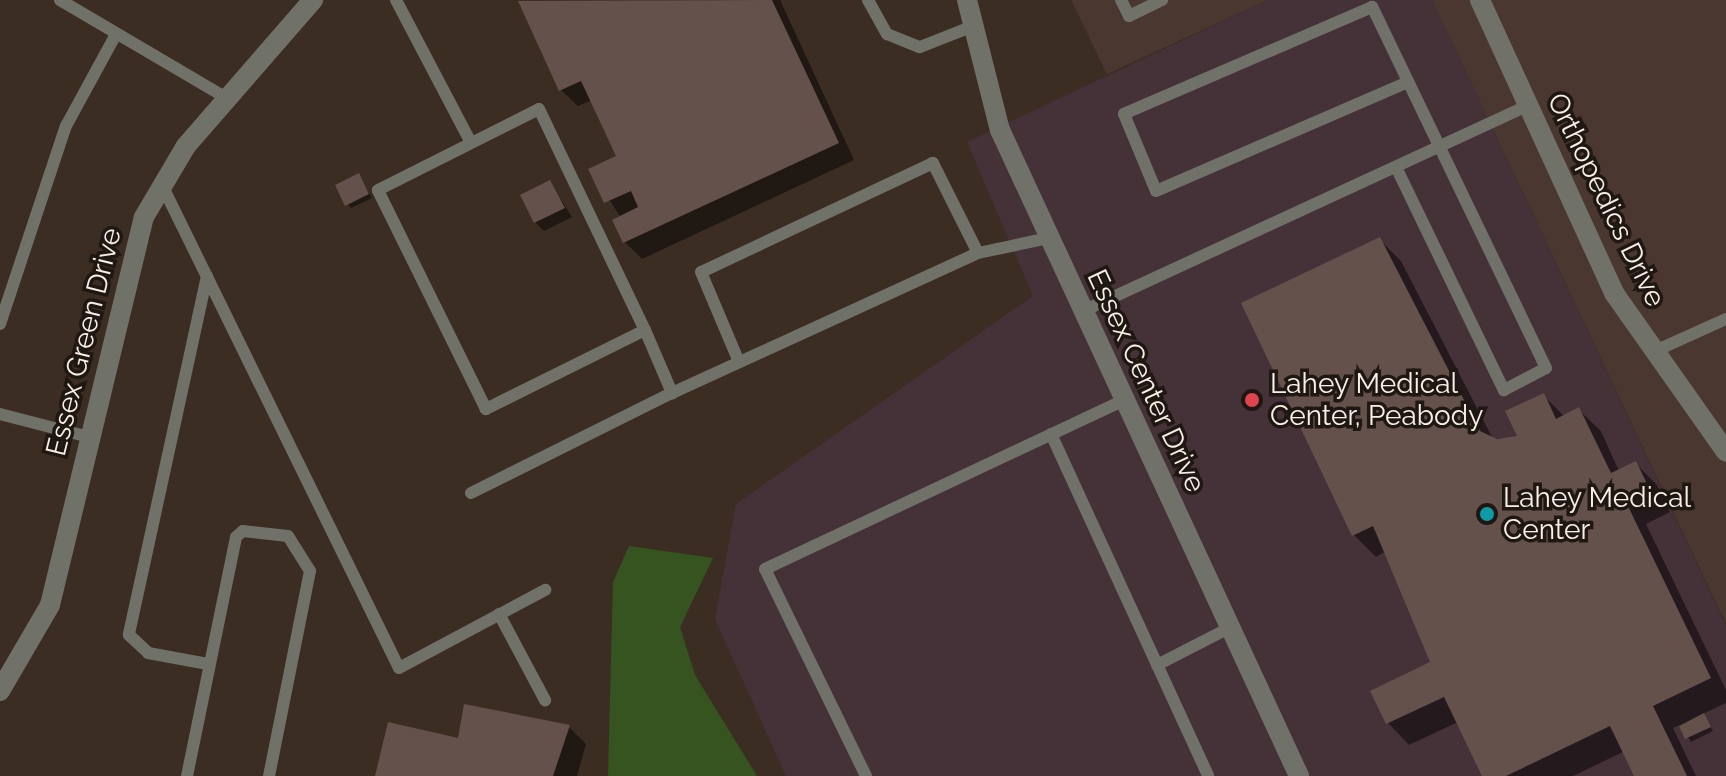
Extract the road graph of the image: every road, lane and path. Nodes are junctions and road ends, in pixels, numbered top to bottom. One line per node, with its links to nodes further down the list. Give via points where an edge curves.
1 (60, 0): 10 (lane)
2 (313, 0): 12 (street, Essex Green Drive)
3 (396, 0): 14 (lane)
4 (868, 0): 9 (lane, via 887,34 920,47)
5 (967, 0): 9 (street, Essex Center Drive)
6 (1121, 0): 7 (lane, via 1129,16)
7 (1162, 0)
8 (1480, 0): 13 (street, Orthopedics Drive)
9 (971, 27): 18 (street, Essex Center Drive, via 1000,130)
10 (115, 36): 12 (lane); 23 (lane, via 66,126)
11 (1406, 83): 11 (lane, via 1156,191 1124,114 1372,7); 15 (lane)
12 (225, 97): 17 (street, Essex Green Drive)
13 (1529, 105): 15 (lane); 25 (street, Orthopedics Drive, via 1614,293)
14 (471, 143): 24 (lane, via 539,109); 24 (lane, via 378,190 486,409)
15 (1437, 148): 16 (lane); 16 (lane, via 1546,368 1504,390)
16 (1396, 167): 21 (lane)
17 (161, 183): 20 (lane); 31 (street, Essex Green Drive, via 130,257)
18 (1049, 238): 19 (lane); 21 (street, Essex Center Drive)
19 (978, 253): 26 (lane); 26 (lane, via 933,163 701,272)
20 (207, 276): 35 (lane, via 399,668); 37 (lane, via 129,635 148,653)
21 (1083, 311): 28 (street, Essex Center Drive)
22 (1726, 319): 25 (lane)
23 (0, 324)
24 (645, 330): 27 (lane)
25 (1655, 351): 32 (street, Orthopedics Drive)
26 (739, 362): 27 (lane)
27 (672, 393): 33 (lane)
28 (1124, 400): 30 (lane); 36 (street, Essex Center Drive)
29 (0, 414): 31 (lane)
30 (1051, 434): 38 (lane); 43 (lane, via 765,569)
31 (89, 437): 39 (street, Essex Green Drive, via 50,605)
32 (1726, 452)
33 (471, 493)
34 (545, 590): 35 (lane)
35 (499, 614): 40 (lane)
36 (1229, 628): 38 (lane); 45 (street, Essex Center Drive)
37 (208, 664): 41 (lane); 42 (lane, via 236,537 288,536 311,579)
38 (1157, 665): 44 (lane)
39 (0, 691)
40 (545, 700)
41 (187, 776)
42 (269, 776)
43 (866, 776)
44 (1208, 776)
45 (1299, 776)

